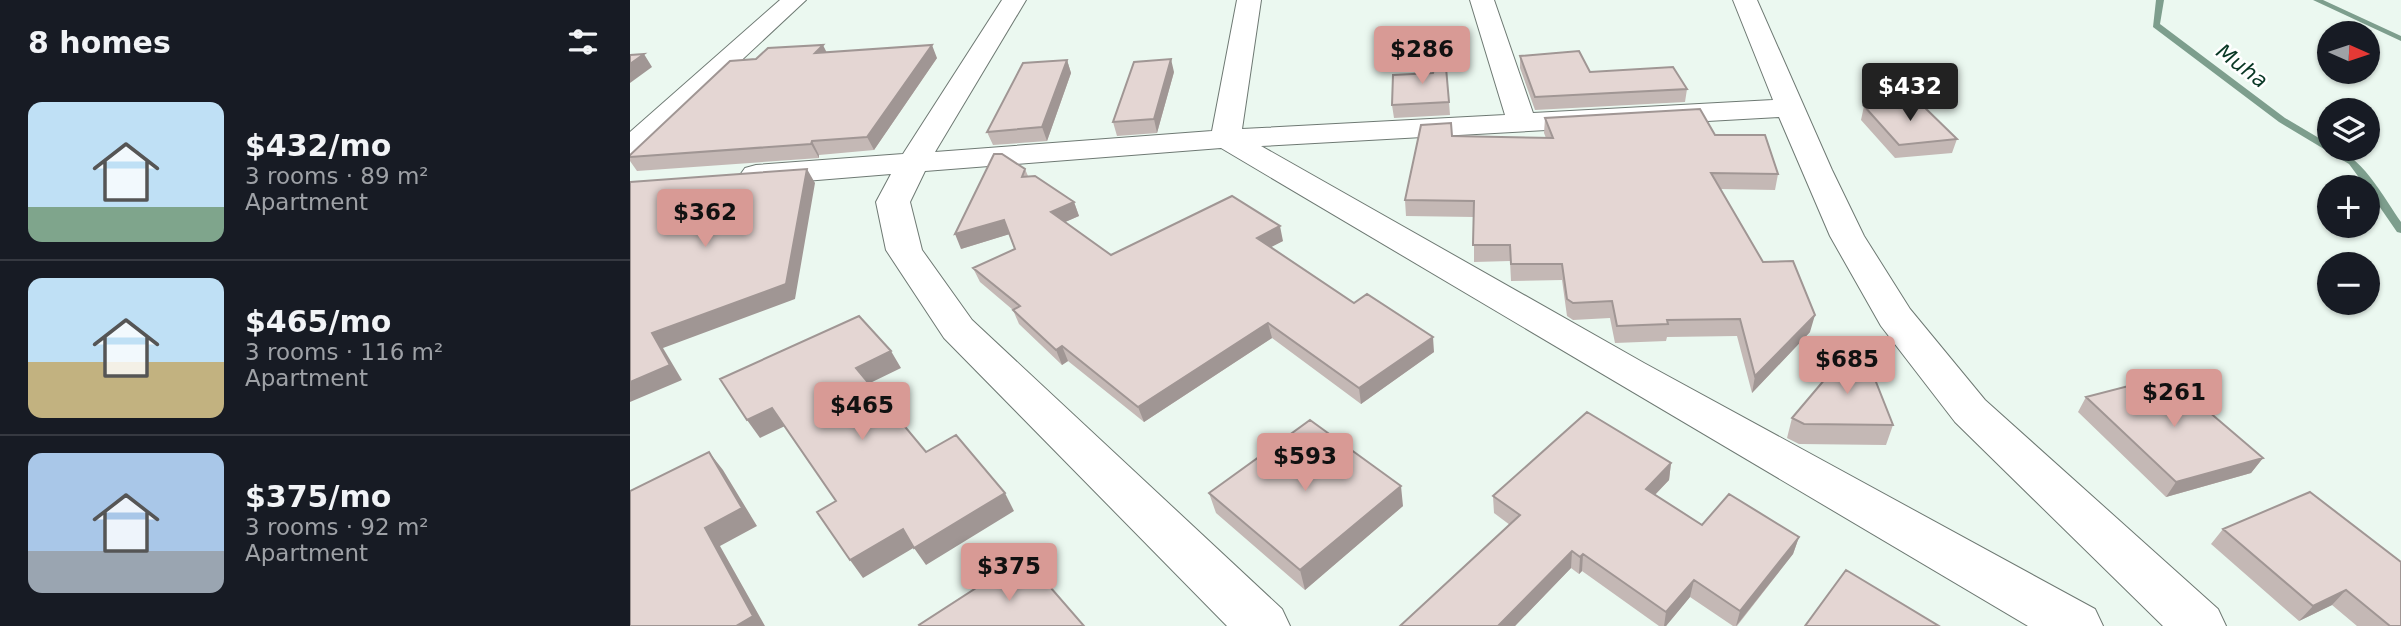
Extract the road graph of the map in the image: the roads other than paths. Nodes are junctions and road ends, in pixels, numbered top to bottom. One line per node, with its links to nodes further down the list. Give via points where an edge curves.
1 (794, 0): 9 (street)
2 (1014, 0): 10 (street)
3 (1250, 0): 8 (street)
4 (1482, 0): 7 (street)
5 (1745, 0): 6 (street)
6 (1788, 107): 7 (street); 14 (street, via 1847,236 1895,317 1970,411)
7 (1522, 124): 8 (street)
8 (1226, 139): 10 (street); 13 (street)
9 (630, 148)
10 (913, 163): 11 (street); 12 (street, via 893,202 904,250 958,329)
11 (724, 177)
12 (1263, 626)
13 (2076, 626)
14 (2199, 626)

